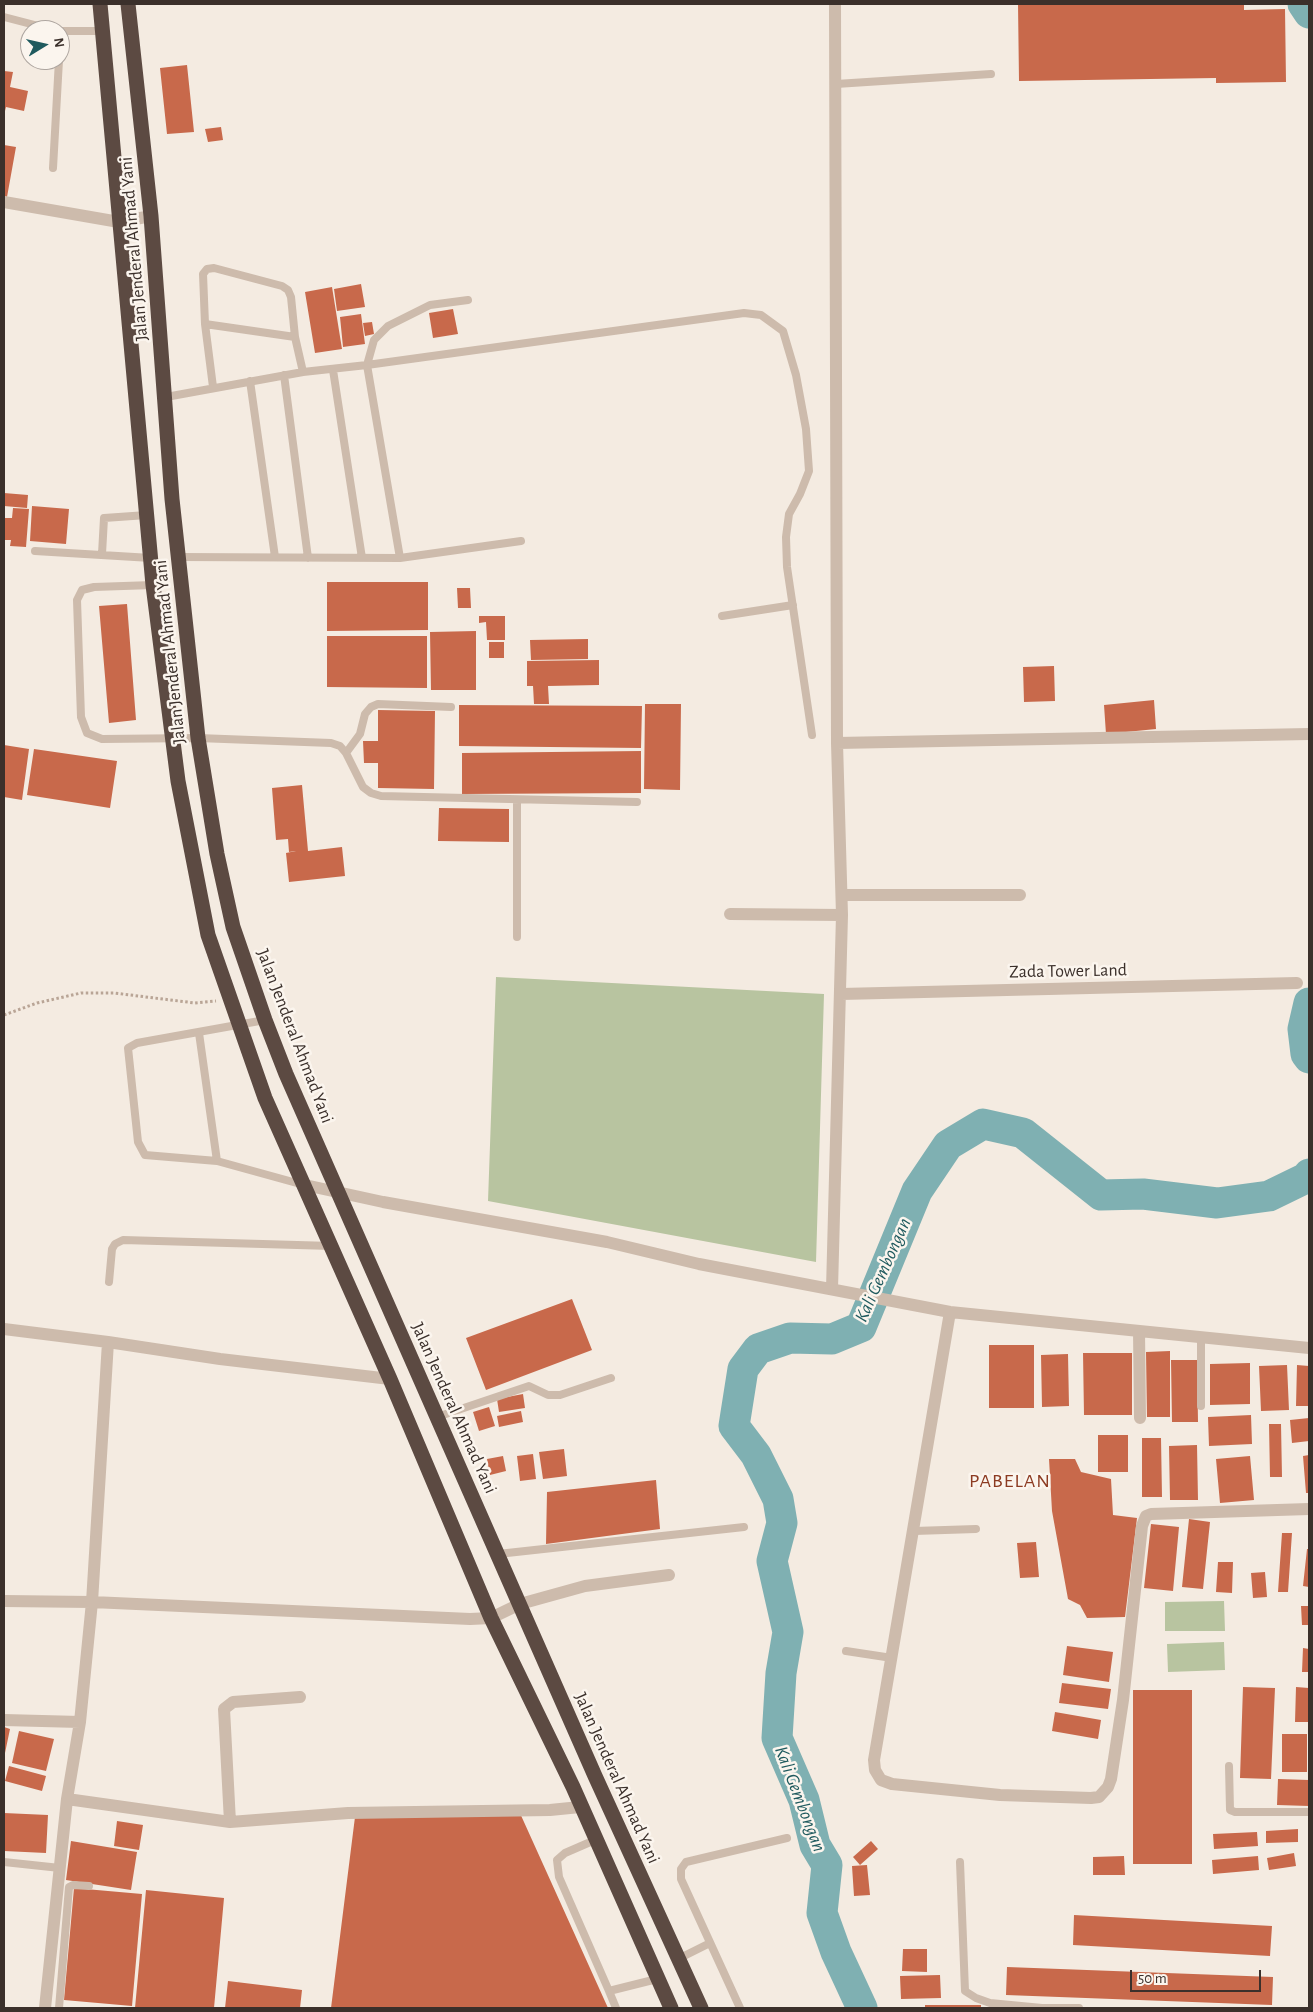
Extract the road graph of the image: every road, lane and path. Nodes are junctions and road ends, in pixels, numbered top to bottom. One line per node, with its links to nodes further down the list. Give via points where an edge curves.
1 (100, 4): 7 (highway, Jalan Jenderal Ahmad Yani)
2 (128, 4): 13 (highway, Jalan Jenderal Ahmad Yani)
3 (835, 4): 10 (street)
4 (4, 17): 5 (lane)
5 (20, 21)
6 (70, 31): 7 (lane)
7 (103, 31): 14 (highway, Jalan Jenderal Ahmad Yani)
8 (58, 70): 11 (lane)
9 (991, 74): 10 (lane)
10 (836, 84): 43 (street)
11 (52, 168)
12 (4, 202): 14 (street)
13 (151, 216): 14 (street); 24 (highway, Jalan Jenderal Ahmad Yani)
14 (119, 222): 25 (highway, Jalan Jenderal Ahmad Yani)
15 (468, 300): 18 (lane, via 430,305 388,326 374,340)
16 (206, 324): 17 (lane); 17 (lane, via 204,274 207,269 214,268 288,290); 23 (lane)
17 (295, 338): 20 (lane)
18 (367, 365): 19 (lane); 34 (lane); 36 (lane, via 744,313 772,320 783,331 796,375 806,429 809,471 789,514 786,537 786,567)
19 (333, 370): 20 (lane); 33 (lane)
20 (303, 372): 21 (lane)
21 (284, 375): 22 (lane); 32 (lane)
22 (250, 380): 23 (lane); 30 (lane)
23 (213, 387): 24 (lane)
24 (166, 396): 29 (highway, Jalan Jenderal Ahmad Yani)
25 (147, 515): 28 (lane, via 104,518); 31 (highway, Jalan Jenderal Ahmad Yani)
26 (521, 541): 34 (lane)
27 (35, 551): 28 (lane)
28 (102, 554): 31 (lane)
29 (179, 557): 30 (lane); 41 (highway, Jalan Jenderal Ahmad Yani)
30 (275, 557): 32 (lane)
31 (151, 558): 35 (highway, Jalan Jenderal Ahmad Yani)
32 (308, 558): 33 (lane)
33 (362, 558): 34 (lane)
34 (400, 558)
35 (154, 585): 42 (highway, Jalan Jenderal Ahmad Yani); 42 (lane, via 82,590 77,600 81,716 87,732 102,739)
36 (793, 605): 37 (lane); 40 (lane)
37 (722, 616)
38 (451, 706): 44 (lane, via 378,704 371,707 365,714 360,734)
39 (1309, 734): 43 (street)
40 (812, 735)
41 (198, 738): 42 (lane); 44 (lane, via 332,743); 56 (highway, Jalan Jenderal Ahmad Yani, via 232,927)
42 (173, 739): 54 (highway, Jalan Jenderal Ahmad Yani, via 185,826 208,935)
43 (837, 743): 47 (street)
44 (346, 753): 45 (lane, via 363,787 381,796)
45 (517, 800): 46 (lane); 51 (lane)
46 (637, 802)
47 (842, 894): 48 (street); 50 (street)
48 (1020, 895)
49 (730, 914): 50 (street)
50 (842, 915): 53 (street)
51 (518, 936)
52 (1296, 983): 53 (street, Zada Tower Land)
53 (841, 994): 64 (street)
54 (230, 1000): 55 (path, via 195,1003 114,993 81,993); 57 (highway, Jalan Jenderal Ahmad Yani)
55 (4, 1015)
56 (265, 1020): 57 (lane); 61 (highway, Jalan Jenderal Ahmad Yani)
57 (239, 1026): 58 (lane); 60 (highway, Jalan Jenderal Ahmad Yani, via 265,1098)
58 (199, 1033): 59 (lane); 59 (lane, via 137,1043 128,1048 138,1142 145,1155)
59 (217, 1161): 60 (lane)
60 (305, 1185): 61 (street); 62 (highway, Jalan Jenderal Ahmad Yani)
61 (338, 1193): 64 (street, via 607,1242 698,1264); 74 (highway, Jalan Jenderal Ahmad Yani)
62 (332, 1246): 63 (lane, via 123,1240 114,1244 112,1249); 72 (highway, Jalan Jenderal Ahmad Yani)
63 (109, 1282)
64 (832, 1289): 65 (street)
65 (950, 1312): 67 (street); 79 (street)
66 (4, 1329): 69 (street)
67 (1139, 1331): 68 (street); 75 (street)
68 (1201, 1337): 70 (street); 73 (lane)
69 (108, 1342): 72 (street); 83 (street)
70 (1309, 1348)
71 (611, 1378): 74 (lane, via 560,1394 548,1395 529,1386)
72 (390, 1379): 85 (highway, Jalan Jenderal Ahmad Yani)
73 (1201, 1406)
74 (437, 1417): 80 (highway, Jalan Jenderal Ahmad Yani)
75 (1140, 1418)
76 (1309, 1509): 87 (street, via 1146,1516 1142,1526 1111,1779 1099,1797 1000,1795 892,1784 881,1780 874,1760)
77 (744, 1527): 80 (lane)
78 (976, 1529): 79 (lane)
79 (914, 1531): 87 (street)
80 (498, 1554): 84 (highway, Jalan Jenderal Ahmad Yani)
81 (669, 1575): 84 (street, via 585,1586)
82 (4, 1601): 83 (street)
83 (92, 1602): 85 (street); 90 (street)
84 (520, 1604): 85 (street); 92 (highway, Jalan Jenderal Ahmad Yani)
85 (491, 1618): 93 (highway, Jalan Jenderal Ahmad Yani)
86 (846, 1651): 87 (lane)
87 (892, 1658)
88 (300, 1697): 97 (street, via 237,1701 224,1709)
89 (4, 1720): 90 (street)
90 (80, 1722): 94 (street)
91 (1229, 1766): 96 (lane, via 1230,1810)
92 (595, 1776): 93 (highway); 105 (highway, Jalan Jenderal Ahmad Yani)
93 (573, 1787): 95 (highway, Jalan Jenderal Ahmad Yani)
94 (68, 1800): 97 (street); 102 (street)
95 (580, 1807): 97 (street, via 348,1813); 99 (highway, Jalan Jenderal Ahmad Yani)
96 (1309, 1812)
97 (230, 1822)
98 (787, 1838): 104 (lane, via 686,1862 681,1869 681,1879)
99 (595, 1840): 106 (highway, Jalan Jenderal Ahmad Yani); 107 (lane, via 565,1852 557,1860 559,1877)
100 (4, 1862): 102 (lane)
101 (960, 1862): 114 (lane, via 965,1991 990,2003)
102 (60, 1868): 108 (street)
103 (89, 1886): 109 (lane, via 69,1887)
104 (710, 1943): 105 (lane); 113 (lane)
105 (678, 1959): 112 (highway, Jalan Jenderal Ahmad Yani)
106 (657, 1979): 107 (lane); 111 (highway, Jalan Jenderal Ahmad Yani)
107 (609, 1991): 110 (lane)
108 (45, 2008)
109 (59, 2008)
110 (616, 2008)
111 (671, 2008)
112 (701, 2008)
113 (740, 2008)
114 (1042, 2008): 115 (lane)
115 (1079, 2008)

